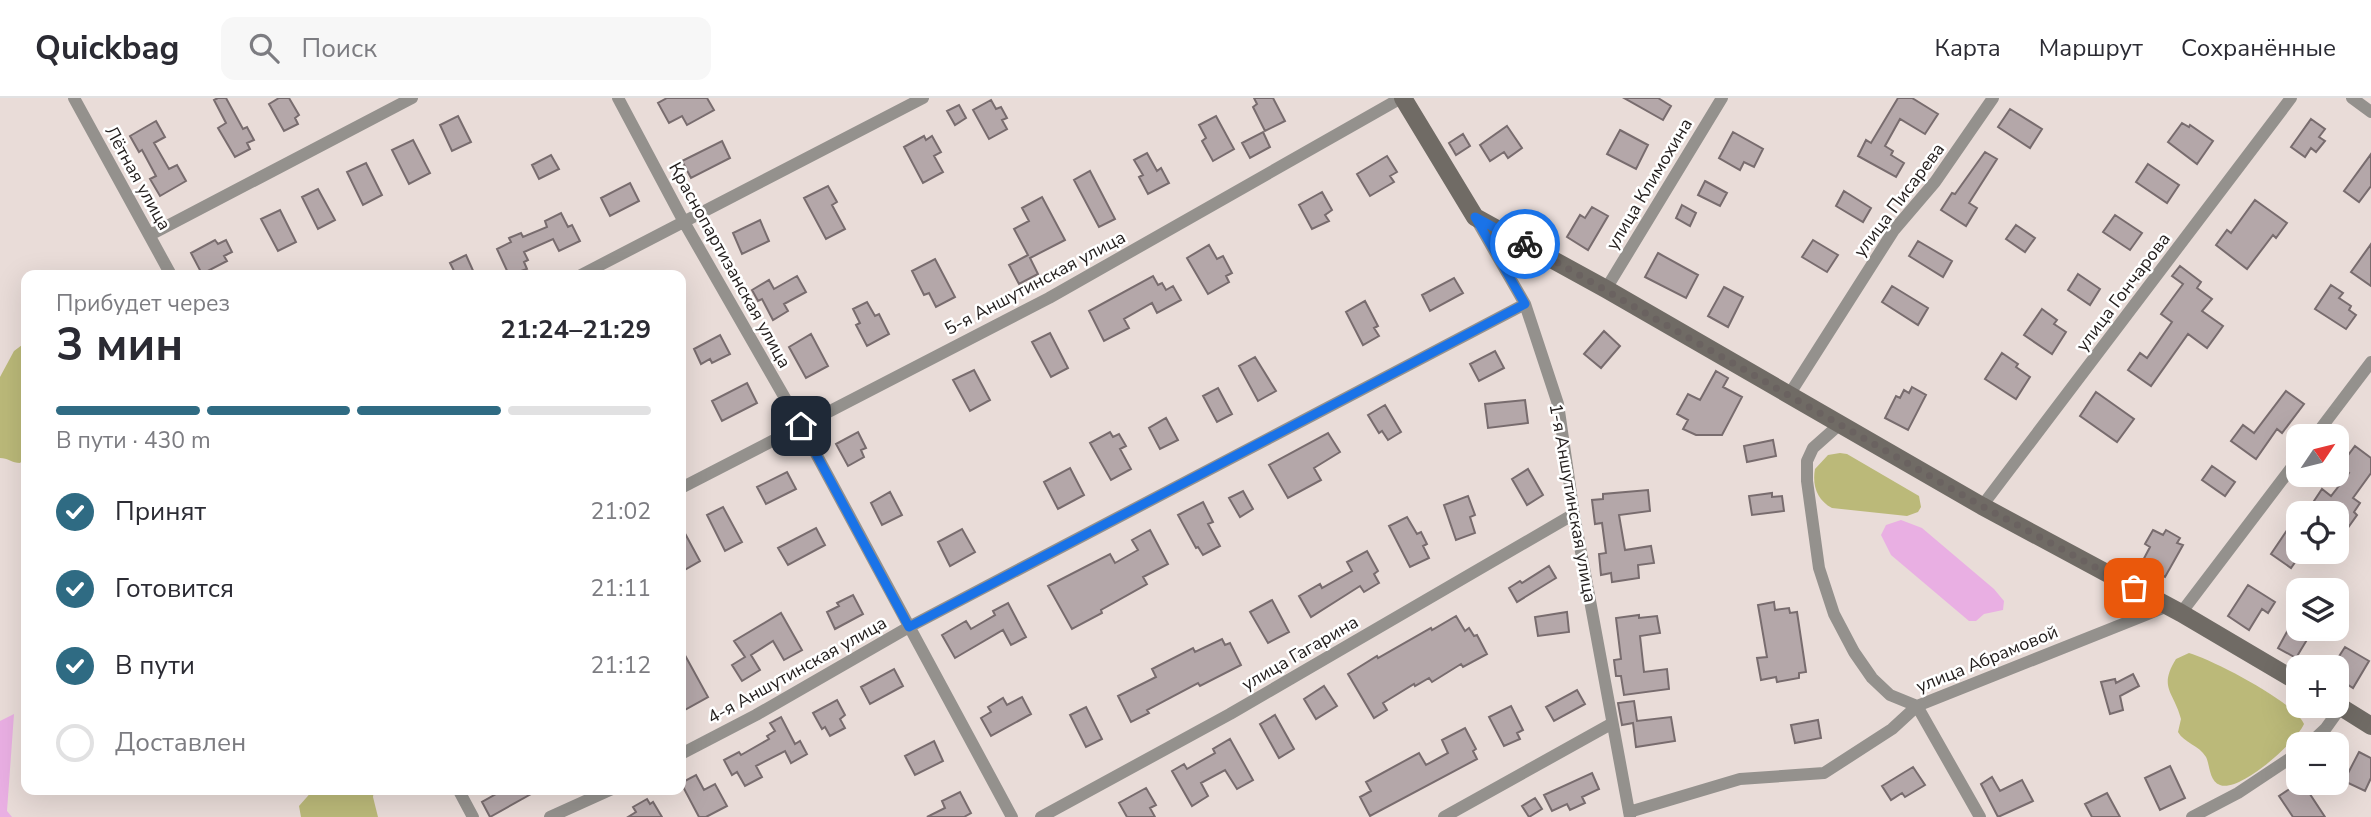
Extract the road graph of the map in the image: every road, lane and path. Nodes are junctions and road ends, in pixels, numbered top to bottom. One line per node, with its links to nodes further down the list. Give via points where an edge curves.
1 (74, 98): 13 (street, Лётная улица)
2 (412, 98): 13 (street)
3 (618, 98): 12 (street, Краснопартизанская улица)
4 (923, 98): 12 (street)
5 (1402, 98): 11 (street, 1-я Аншутинская улица); 22 (street, 5-я Аншутинская улица, via 1049,298)
6 (1722, 98): 16 (street, улица Климохина)
7 (1993, 98): 19 (street, улица Писарева, via 1936,182 1894,230)
8 (2291, 98): 25 (street, улица Гончарова)
9 (2352, 98): 10 (street)
10 (2371, 112)
11 (1475, 217): 16 (street); 17 (street, 1-я Аншутинская улица)
12 (684, 222): 15 (street); 22 (street, Краснопартизанская улица)
13 (150, 235): 14 (street, Лётная улица)
14 (168, 270)
15 (590, 270)
16 (1606, 289): 19 (street)
17 (1525, 304): 26 (street, 1-я Аншутинская улица, via 1558,404); 28 (street, 4-я Аншутинская улица)
18 (2371, 362): 21 (street)
19 (1789, 394): 20 (street)
20 (1840, 424): 25 (street); 30 (street, via 1813,449 1807,461 1819,568 1835,614 1866,669 1889,695)
21 (2324, 424)
22 (801, 426): 24 (street, 5-я Аншутинская улица); 28 (street, Краснопартизанская улица)
23 (2286, 474): 27 (street)
24 (686, 485)
25 (1982, 506): 27 (street)
26 (1574, 514): 33 (street, 1-я Аншутинская улица); 42 (street, улица Гагарина, via 1230,714)
27 (2175, 610): 29 (street); 30 (street, улица Абрамовой)
28 (909, 627): 34 (street, 4-я Аншутинская улица); 41 (street, Краснопартизанская улица)
29 (2286, 675)
30 (1917, 706): 38 (street, улица Абрамовой, via 1892,729 1825,773 1740,779); 44 (street)
31 (2349, 711): 32 (street)
32 (2370, 723)
33 (1611, 724): 38 (street, 1-я Аншутинская улица); 43 (street)
34 (686, 751)
35 (2286, 761): 45 (street)
36 (461, 795): 39 (street)
37 (599, 795): 40 (street)
38 (1629, 814)
39 (473, 817)
40 (550, 817)
41 (1012, 817)
42 (1041, 817)
43 (1444, 817)
44 (1980, 817)
45 (2192, 817)

